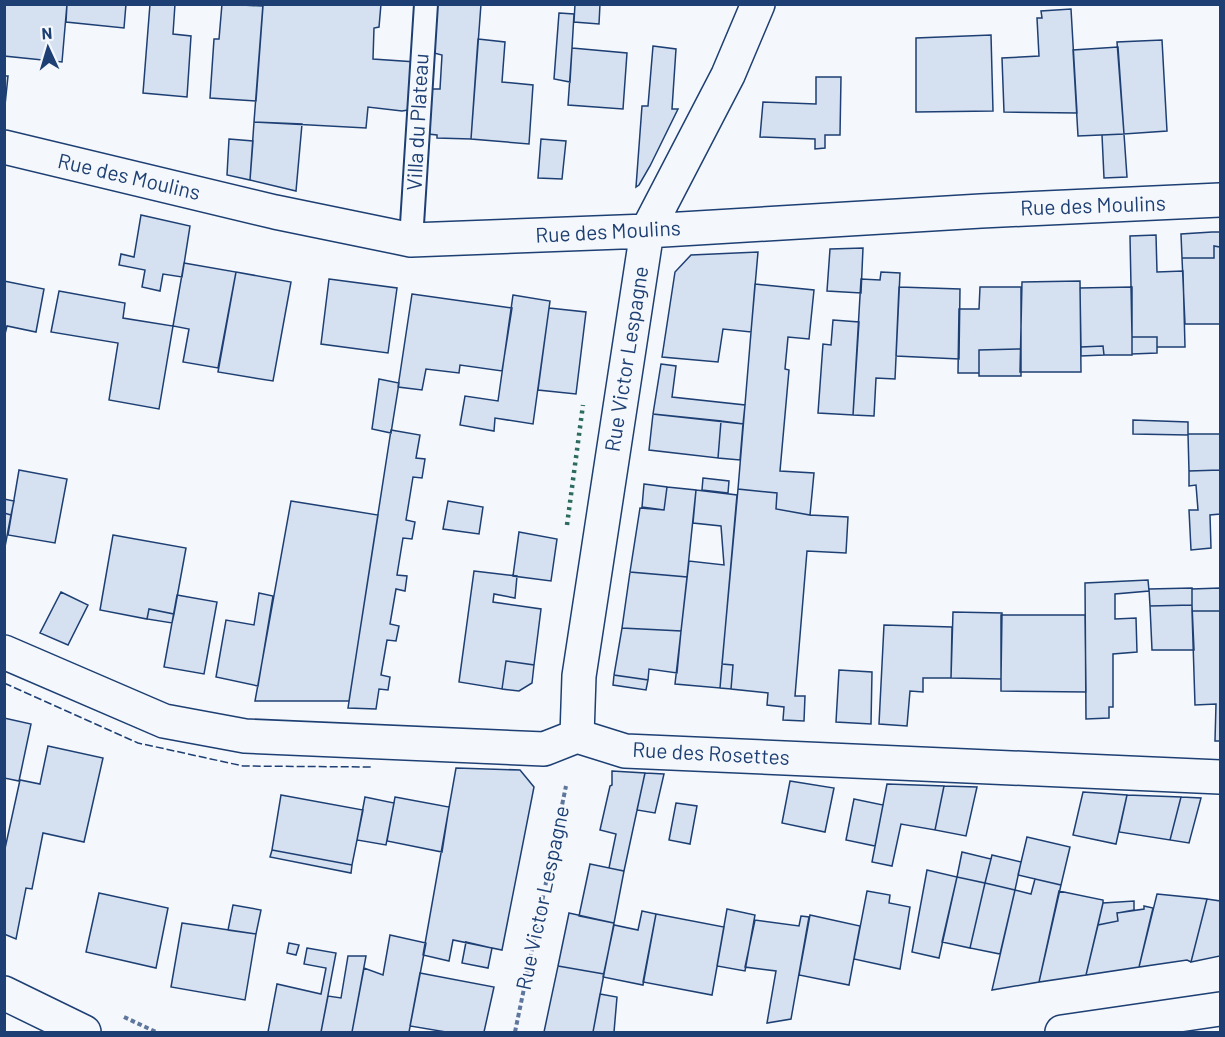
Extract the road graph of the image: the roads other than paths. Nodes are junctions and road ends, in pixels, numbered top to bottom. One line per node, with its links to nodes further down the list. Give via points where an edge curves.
1 (426, 4): 6 (lane, Villa du Plateau)
2 (758, 4): 5 (street, Rue Victor Lespagne, via 728,75)
3 (4, 147): 6 (street, Rue des Moulins)
4 (1221, 200): 5 (street, Rue des Moulins)
5 (647, 231): 6 (street, Rue des Moulins); 8 (street, Rue Victor Lespagne, via 579,676)
6 (411, 240)
7 (4, 652): 8 (street, via 164,721 245,736 543,749)
8 (577, 736): 9 (street, Rue des Rosettes, via 625,751)
9 (1221, 777)
10 (4, 993): 12 (street)
11 (1221, 1009): 13 (street)
12 (84, 1032)
13 (1062, 1032)

